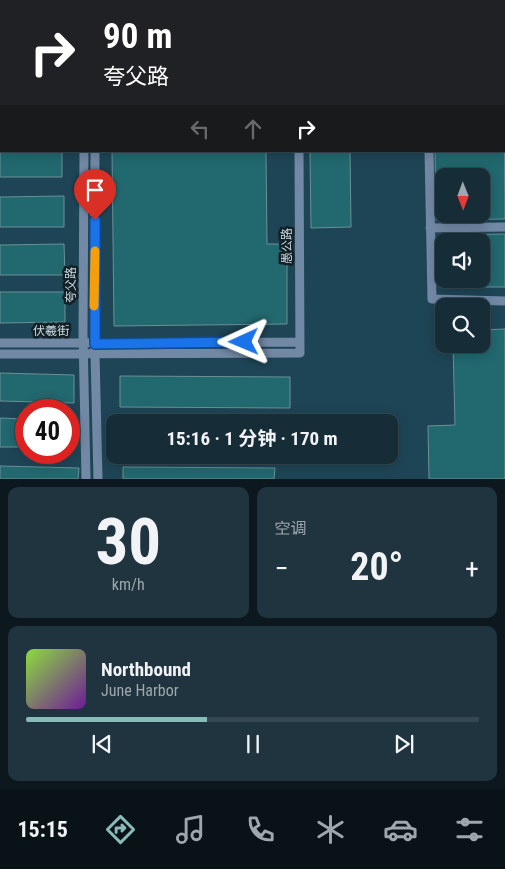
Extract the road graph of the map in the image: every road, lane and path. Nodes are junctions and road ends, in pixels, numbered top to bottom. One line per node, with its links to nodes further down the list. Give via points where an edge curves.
1 (84, 152): 10 (street, 夸父路)
2 (96, 152): 11 (street, 夸父路)
3 (299, 152): 8 (street, 愚公路)
4 (429, 152): 6 (street)
5 (505, 227): 6 (street)
6 (430, 228): 7 (street, via 432,299)
7 (505, 301)
8 (300, 342): 11 (street, 伏羲街); 14 (street, 伏羲街, via 300,352)
9 (0, 343): 10 (street, 伏羲街)
10 (83, 343): 11 (street, 伏羲街); 13 (street, 夸父路)
11 (95, 344): 14 (street, 夸父路)
12 (0, 354): 13 (street, 伏羲街)
13 (83, 354): 14 (street, 伏羲街); 15 (street, 夸父路)
14 (95, 354): 16 (street, 夸父路)
15 (86, 479)
16 (98, 479)

